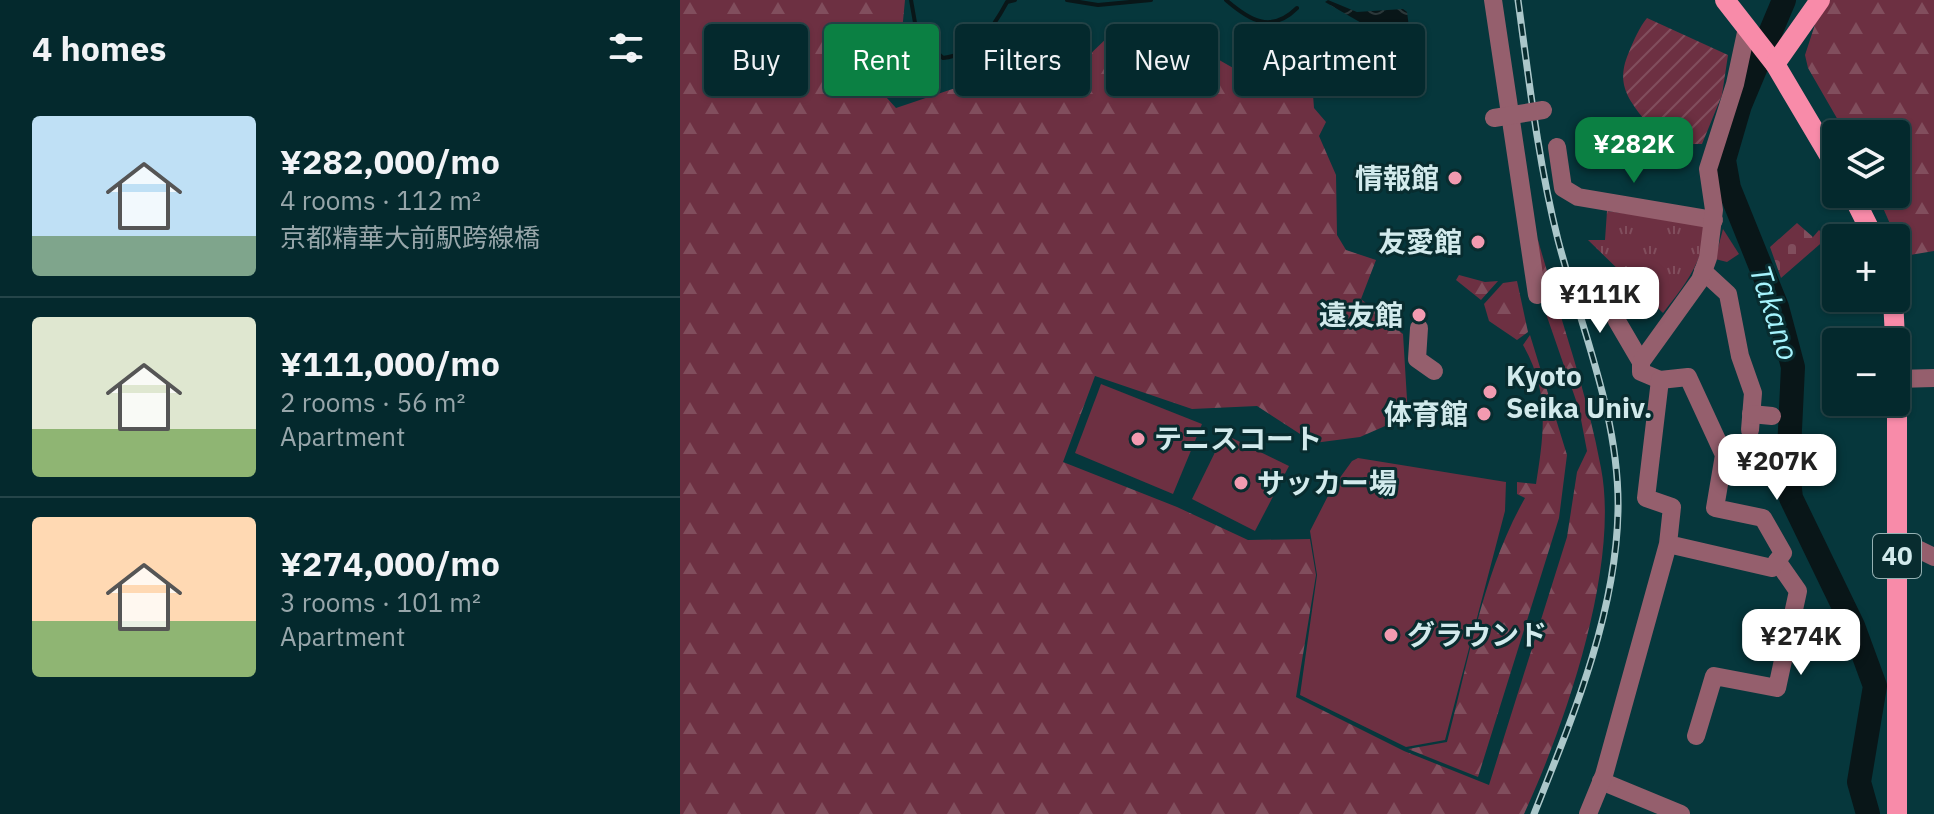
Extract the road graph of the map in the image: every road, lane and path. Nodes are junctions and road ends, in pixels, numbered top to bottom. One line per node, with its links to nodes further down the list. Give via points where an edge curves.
1 (1493, 0): 13 (street)
2 (1725, 0): 4 (main road)
3 (1820, 0): 5 (main road)
4 (1750, 30): 5 (main road); 10 (street, via 1708,169)
5 (1773, 60): 8 (main road)
6 (1543, 110): 7 (street, bridge)
7 (1494, 118)
8 (1822, 143)
9 (1557, 147): 10 (street, via 1563,188 1578,197)
10 (1714, 220): 11 (street)
11 (1703, 271): 15 (street); 20 (street, via 1728,294 1753,393 1751,422)
12 (1602, 283): 15 (street)
13 (1537, 295)
14 (1419, 328): 16 (street, via 1417,359)
15 (1641, 362): 19 (street, via 1641,372)
16 (1434, 371)
17 (1934, 378): 18 (street)
18 (1910, 379)
19 (1660, 380): 23 (street, via 1646,498 1672,507); 25 (street, via 1688,377 1724,455 1715,508 1763,518 1783,553)
20 (1772, 416)
21 (1897, 416): 22 (main road, 40)
22 (1897, 539): 24 (street); 30 (main road, 40)
23 (1668, 544): 25 (street, via 1772,568); 27 (street)
24 (1934, 557)
25 (1777, 561): 26 (street, via 1798,591 1777,688 1714,676)
26 (1696, 736)
27 (1601, 781): 28 (street); 29 (street)
28 (1588, 814)
29 (1681, 814)
30 (1897, 814)

